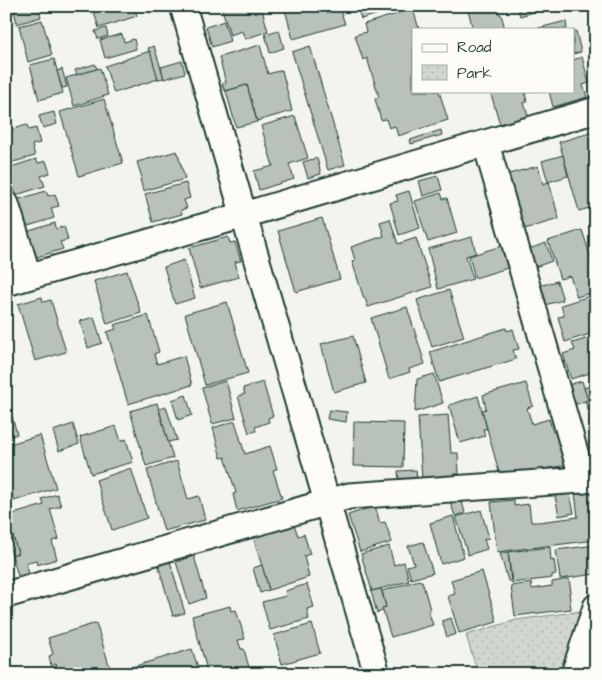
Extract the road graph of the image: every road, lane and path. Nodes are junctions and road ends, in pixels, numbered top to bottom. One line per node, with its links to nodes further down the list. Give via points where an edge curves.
1 (183, 6): 5 (street)
2 (596, 110): 3 (street)
3 (486, 144): 5 (street); 7 (street)
4 (6, 204): 6 (street)
5 (244, 215): 6 (street); 8 (street)
6 (17, 280)
7 (589, 479): 8 (street, via 349,496)
8 (327, 502): 9 (street); 11 (street)
9 (6, 594)
10 (596, 607): 12 (street)
11 (377, 674)
12 (574, 674)

